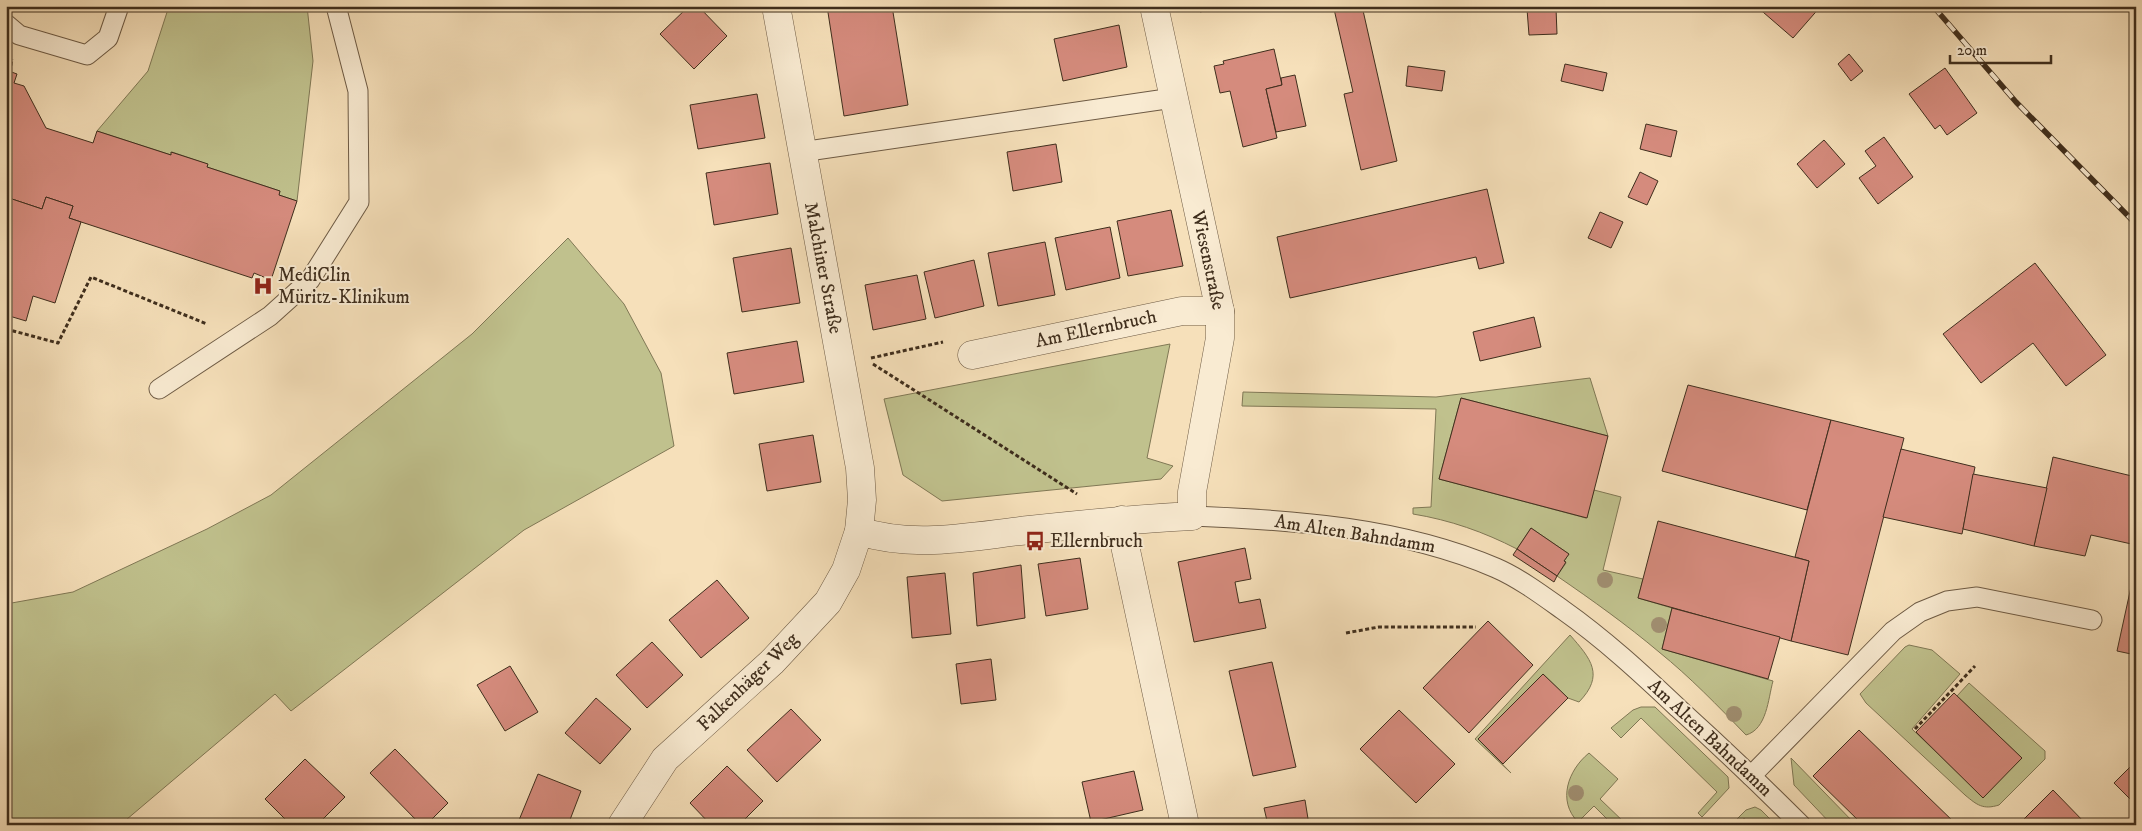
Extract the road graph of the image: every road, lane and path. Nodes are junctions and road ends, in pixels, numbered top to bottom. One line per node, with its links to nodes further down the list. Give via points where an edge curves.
1 (119, 6): 5 (lane, via 108,38 87,55 19,35)
2 (336, 6): 10 (lane, via 358,91 359,202 310,280 270,316)
3 (776, 6): 7 (street, Malchiner Straße)
4 (1154, 6): 6 (street, Wiesenstraße)
5 (6, 24)
6 (1173, 98): 7 (lane); 8 (street, Wiesenstraße)
7 (801, 152): 18 (street, Malchiner Straße, via 860,468 862,500)
8 (1220, 312): 11 (street, Am Ellernbruch, via 1182,312); 15 (street, Wiesenstraße, via 1220,338 1192,492)
9 (6, 329): 10 (path, via 58,343 92,277)
10 (240, 337): 12 (lane)
11 (972, 355): 17 (path, via 961,338 865,359 1076,493)
12 (159, 388)
13 (6, 413): 14 (path)
14 (10, 447)
15 (1192, 516): 16 (street, Am Alten Bahndamm); 24 (lane, Am Alten Bahndamm, via 1266,519 1343,529 1447,549 1497,569 1582,624 1634,667)
16 (1122, 520): 17 (street); 26 (street)
17 (1079, 524): 18 (street, via 920,541 882,538)
18 (859, 531): 25 (street, Falkenhäger Weg, via 846,570 828,602 772,662 665,760)
19 (2092, 620): 24 (lane, via 1977,597 1947,601 1920,612 1894,631)
20 (1476, 627): 21 (path, via 1380,627)
21 (1346, 634)
22 (1975, 666): 23 (path)
23 (1915, 729)
24 (1751, 776): 27 (lane, Am Alten Bahndamm)
25 (622, 825)
26 (1184, 825)
27 (1801, 825)

